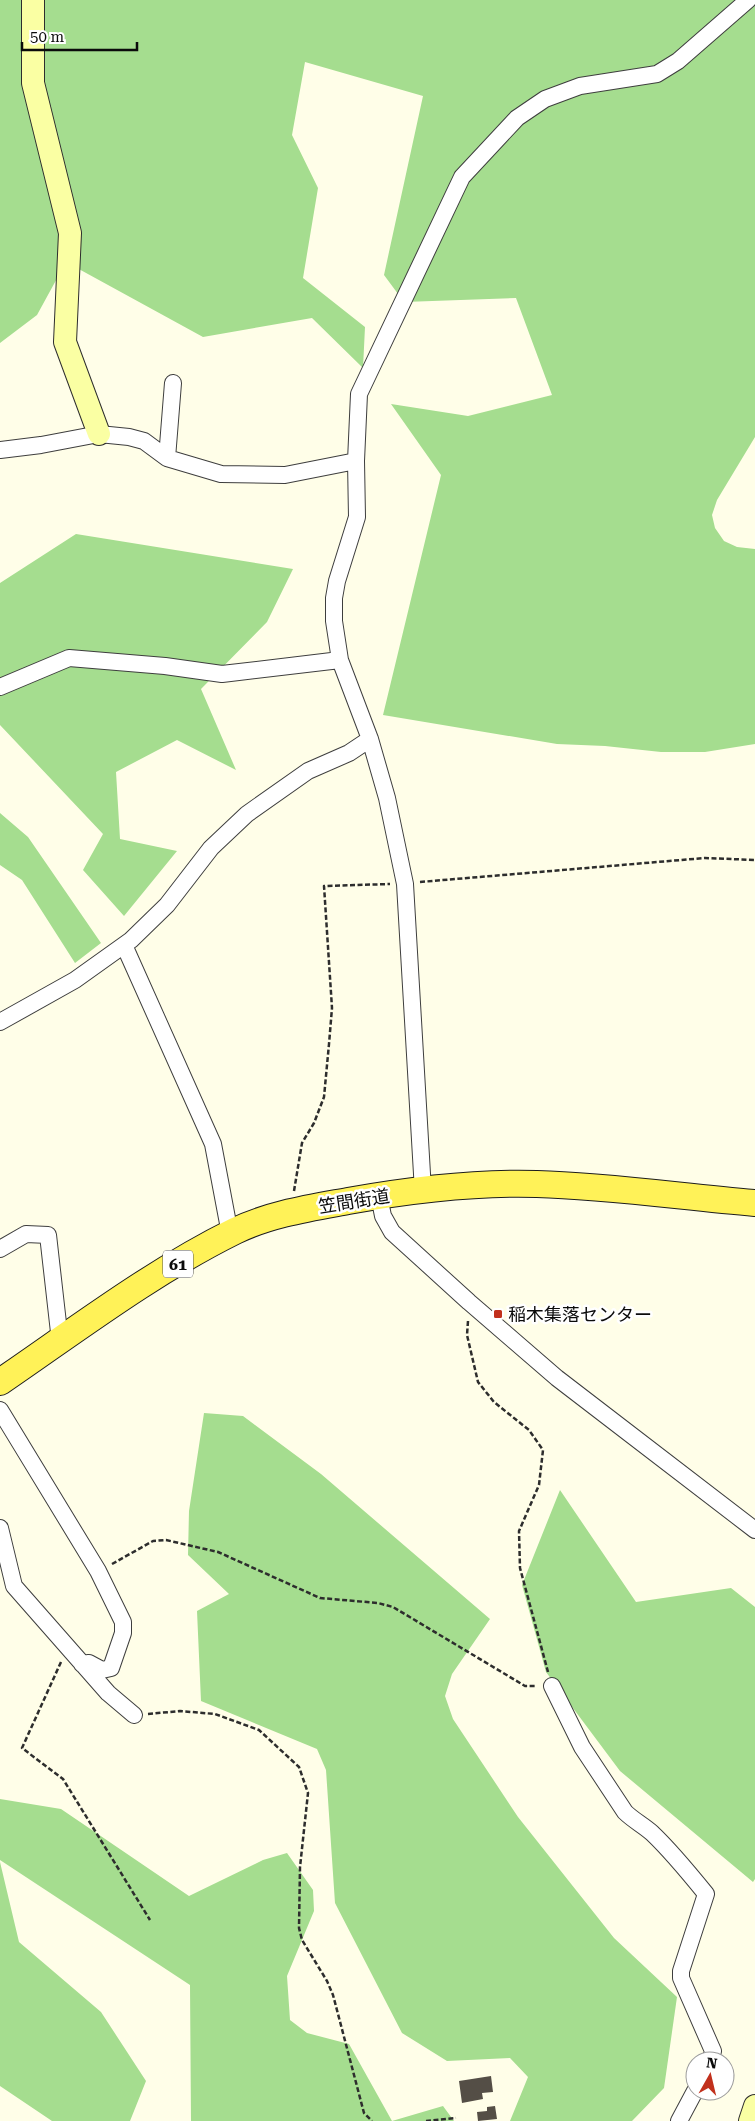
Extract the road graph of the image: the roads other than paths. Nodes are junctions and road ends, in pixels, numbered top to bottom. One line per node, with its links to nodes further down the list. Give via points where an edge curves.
1 (33, 0): 4 (street, via 33,83 70,233 65,342)
2 (748, 0): 7 (street, via 678,61 657,74 580,86 544,99 517,118 462,177 359,394)
3 (173, 382): 6 (street)
4 (99, 434): 5 (street); 6 (street, via 144,441)
5 (0, 450)
6 (167, 458): 7 (street, via 221,474 276,475)
7 (356, 461): 8 (street, via 358,516 334,598)
8 (340, 660): 9 (street, via 222,674 69,658); 10 (street)
9 (0, 687)
10 (370, 739): 11 (street, via 349,754 308,771 247,814 211,848 167,904); 13 (street, via 388,798 405,884)
11 (124, 945): 12 (street, via 75,980); 16 (street, via 213,1144)
12 (0, 1022)
13 (423, 1191): 14 (main road, 笠間街道 / 61); 15 (main road, 笠間街道 / 61, via 537,1184)
14 (379, 1196): 16 (main road, 笠間街道 / 61, via 291,1212); 22 (street, via 383,1216 392,1232 469,1302 556,1378)
15 (755, 1203)
16 (230, 1234): 18 (main road, 笠間街道 / 61, via 134,1291)
17 (0, 1249): 18 (street, via 26,1234 48,1235)
18 (60, 1341): 19 (main road, 笠間街道 / 61)
19 (0, 1382)
20 (0, 1410): 23 (street, via 98,1571 122,1622 123,1633 112,1668 102,1670 89,1663)
21 (0, 1528): 23 (street, via 14,1586)
22 (755, 1530)
23 (82, 1664): 25 (street)
24 (552, 1686): 26 (street, via 582,1748 625,1812 668,1848 706,1894 681,1978)
25 (134, 1715)
26 (713, 2051)
27 (690, 2101): 29 (street)
28 (755, 2106): 30 (street)
29 (679, 2121)
30 (750, 2121)

